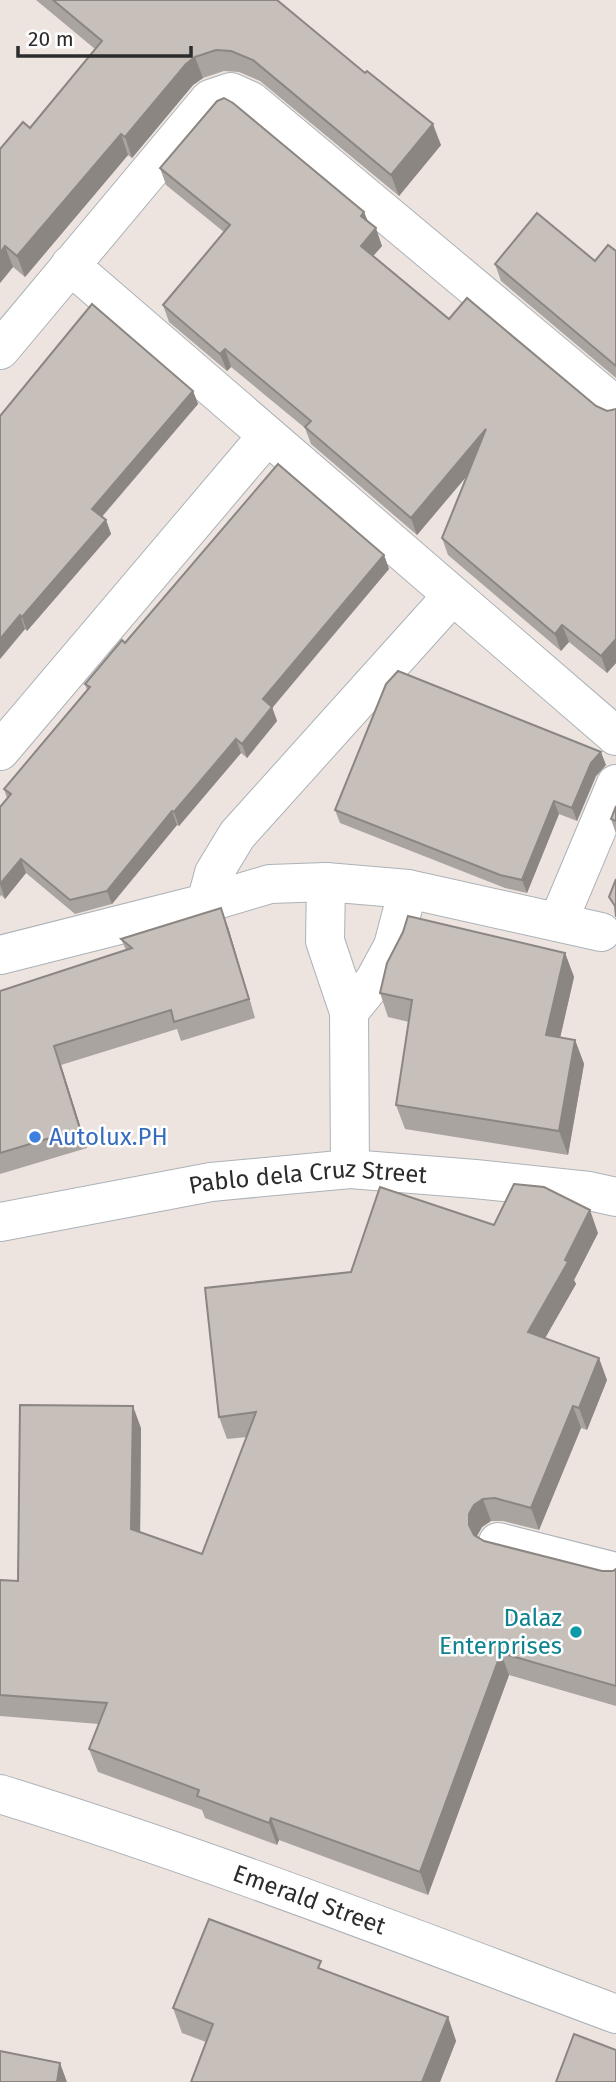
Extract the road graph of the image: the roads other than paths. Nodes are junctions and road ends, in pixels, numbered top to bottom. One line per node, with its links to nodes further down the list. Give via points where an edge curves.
1 (70, 265): 2 (street); 3 (street, via 210,99 231,92 251,101); 4 (street)
2 (0, 350)
3 (616, 406)
4 (267, 436): 5 (street); 7 (street)
5 (452, 596): 6 (street); 11 (street, via 237,835 214,873)
6 (616, 736)
7 (0, 751)
8 (616, 784): 12 (street)
9 (326, 883): 10 (street); 11 (street, via 270,884); 15 (street, via 325,942)
10 (408, 889): 12 (street); 15 (street, via 393,946 374,981)
11 (206, 903): 14 (street)
12 (558, 922): 13 (street)
13 (601, 932)
14 (0, 955)
15 (349, 1012): 16 (street)
16 (349, 1170): 17 (street, Pablo dela Cruz Street); 18 (street, Pablo dela Cruz Street, via 211,1182)
17 (616, 1196)
18 (0, 1222)
19 (498, 1542): 20 (street)
20 (616, 1572)
21 (0, 1794): 22 (street, Emerald Street, via 104,1827)
22 (616, 2014)

